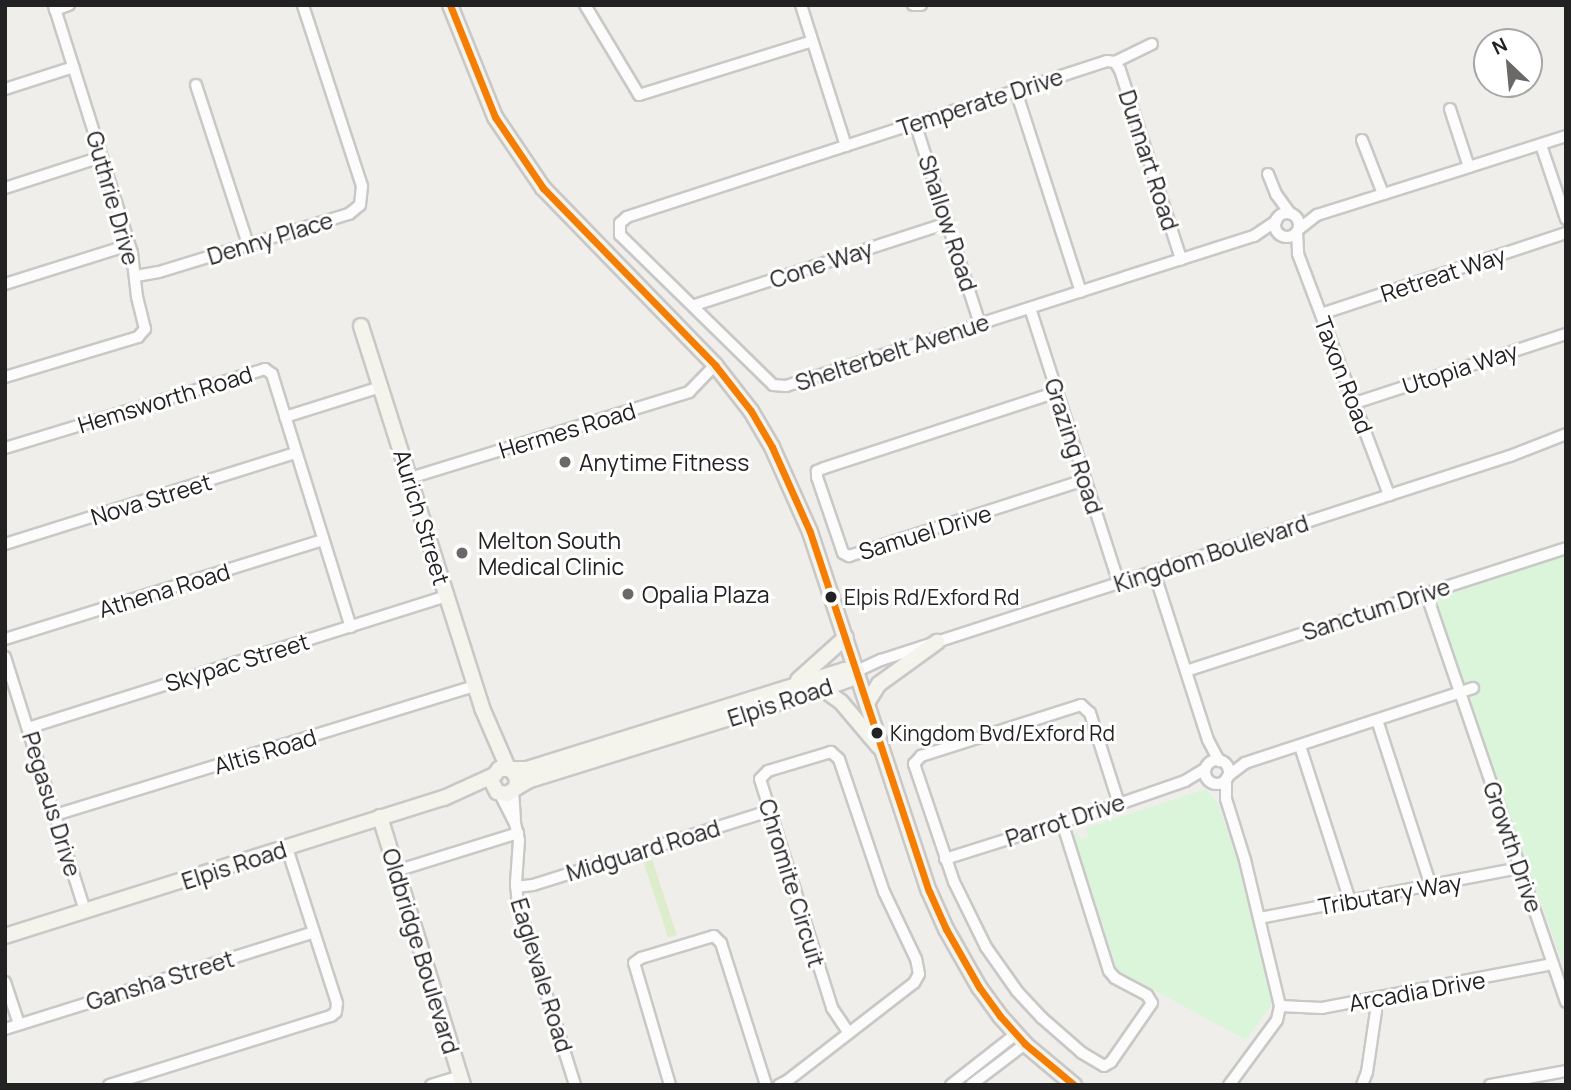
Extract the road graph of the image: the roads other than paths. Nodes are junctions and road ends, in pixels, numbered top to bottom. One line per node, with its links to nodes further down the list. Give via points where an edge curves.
1 (69, 5): 6 (street)
2 (303, 5): 35 (street, Denny Place, via 363,199 349,214)
3 (450, 5): 48 (street, via 495,117 542,188)
4 (585, 5): 7 (street, via 639,95)
5 (801, 5): 7 (street)
6 (55, 7): 10 (street, Guthrie Drive)
7 (812, 41): 18 (street)
8 (1152, 44): 9 (street, Temperate Drive)
9 (1115, 62): 13 (street, Temperate Drive); 38 (street, Dunnart Road)
10 (74, 67): 12 (street); 20 (street, Guthrie Drive)
11 (196, 85): 35 (street)
12 (5, 89)
13 (1016, 91): 15 (street, Temperate Drive); 41 (street)
14 (1450, 109): 21 (street)
15 (915, 123): 18 (street, Temperate Drive); 30 (street, Shallow Road)
16 (1566, 136): 19 (street)
17 (1362, 140): 25 (street)
18 (846, 145): 42 (street, Shelterbelt Avenue, via 632,215 620,223 620,235)
19 (1541, 145): 21 (street); 28 (street)
20 (102, 157): 23 (street); 36 (street, Guthrie Drive)
21 (1469, 167): 25 (street)
22 (1268, 174): 24 (street)
23 (5, 188)
24 (1276, 194): 26 (street); 29 (street)
25 (1382, 194): 27 (street)
26 (1291, 214): 27 (street); 29 (street, Shelterbelt Avenue); 31 (street, via 1298,219)
27 (1317, 215): 31 (street)
28 (1566, 219)
29 (1276, 220): 33 (street); 34 (street, Shelterbelt Avenue)
30 (948, 223): 42 (street, Cone Way); 45 (street, Shallow Road)
31 (1298, 230): 33 (street, Shelterbelt Avenue); 37 (street)
32 (1566, 233): 44 (street, Retreat Way)
33 (1282, 235): 34 (street, Shelterbelt Avenue); 37 (street)
34 (1254, 236): 38 (street, Shelterbelt Avenue)
35 (248, 244): 39 (street, Denny Place)
36 (129, 245): 39 (street, Guthrie Drive); 40 (street)
37 (1298, 254): 44 (street, Taxon Road)
38 (1181, 259): 41 (street, Shelterbelt Avenue)
39 (136, 276): 49 (street, Guthrie Drive, via 136,297 145,329 142,335)
40 (5, 284)
41 (1081, 292): 43 (street, Shelterbelt Avenue)
42 (695, 305): 45 (street, Shelterbelt Avenue, via 773,385 786,386)
43 (1030, 308): 45 (street, Shelterbelt Avenue); 51 (street, Grazing Road)
44 (1321, 314): 52 (street, Taxon Road)
45 (980, 324)
46 (361, 326): 50 (street, Aurich Street)
47 (1566, 334): 52 (street, Utopia Way)
48 (715, 365): 57 (street, Hermes Road, via 689,392); 68 (street, via 751,411 795,494)
49 (5, 377)
50 (381, 387): 53 (street); 57 (street, Aurich Street)
51 (1057, 392): 58 (street, Grazing Road); 58 (street, Samuel Drive, via 817,471 843,553 854,555)
52 (1355, 403): 59 (street, Taxon Road)
53 (285, 417): 55 (street, Hemsworth Road, via 271,374 260,369); 56 (street, Hemsworth Road)
54 (1566, 434): 59 (street, Kingdom Boulevard)
55 (5, 448)
56 (296, 453): 60 (street, Hemsworth Road); 61 (street, Nova Street)
57 (410, 478): 66 (street, Aurich Street)
58 (1085, 481): 64 (street, Grazing Road)
59 (1389, 495): 63 (street, Kingdom Boulevard)
60 (323, 540): 67 (street, Hemsworth Road); 69 (street, Athena Road)
61 (5, 544)
62 (1566, 548): 65 (street, Sanctum Drive)
63 (1154, 572): 64 (street, Kingdom Boulevard); 73 (street)
64 (1119, 584): 70 (street, Kingdom Boulevard)
65 (1426, 593): 73 (street, Sanctum Drive); 78 (street, Growth Drive)
66 (447, 596): 67 (street, Skypac Street); 74 (street, Aurich Street)
67 (351, 627): 82 (street, Skypac Street)
68 (846, 637): 72 (street); 75 (street)
69 (5, 639)
70 (937, 642): 72 (street, Kingdom Boulevard); 79 (street, via 879,684)
71 (5, 657): 82 (street, Pegasus Drive)
72 (857, 671): 75 (street, Elpis Road, via 845,670); 77 (street, Elpis Road, via 848,680); 79 (street)
73 (1186, 671): 83 (street)
74 (474, 686): 80 (street, Aurich Street); 99 (street, Altis Road)
75 (788, 687): 89 (street, Elpis Road, via 527,769)
76 (1473, 688): 78 (street)
77 (823, 689): 85 (street, via 841,702); 94 (street, Elpis Road)
78 (1460, 693): 81 (street); 105 (street, Growth Drive)
79 (867, 703): 85 (street)
80 (482, 708): 89 (street, Aurich Street); 90 (street, Aurich Street)
81 (1377, 720): 84 (street); 107 (street)
82 (28, 728): 99 (street, Pegasus Drive)
83 (1208, 740): 86 (street); 88 (street)
84 (1300, 746): 87 (street); 109 (street)
85 (884, 754): 122 (street, via 946,929 979,987)
86 (1221, 762): 87 (street); 88 (street, Parrot Drive); 91 (street)
87 (1245, 763): 91 (street)
88 (1206, 767): 92 (street, Parrot Drive); 93 (street)
89 (509, 769): 90 (street); 94 (street, via 517,777)
90 (492, 775): 94 (street, via 491,783); 95 (street, Elpis Road)
91 (1227, 778): 93 (street); 96 (street)
92 (1185, 781): 93 (street, Parrot Drive); 97 (street, Parrot Drive)
93 (1211, 783): 96 (street)
94 (506, 791): 95 (street, Elpis Road); 102 (street, Eaglevale Road)
95 (462, 792): 100 (street, Elpis Road)
96 (1226, 799): 111 (street)
97 (1119, 804): 101 (street, Parrot Drive); 104 (street, via 1090,713 1085,706 1076,706 917,758 915,769)
98 (769, 811): 108 (street, Midguard Road); 121 (street, Chromite Circuit, via 832,1008); 121 (street, Chromite Circuit, via 760,779 764,772 826,752 837,755 884,892 919,974 914,983)
99 (55, 815): 110 (street, Pegasus Drive)
100 (380, 817): 103 (street, Elpis Road); 106 (street, Oldbridge Boulevard)
101 (1062, 822): 104 (street, Parrot Drive); 104 (street, via 1109,971 1152,1003 1108,1065 1097,1065 1069,1043 1017,991 978,933)
102 (516, 828): 106 (street); 108 (street, Eaglevale Road)
103 (287, 848): 110 (street, Elpis Road); 112 (street)
104 (945, 859)
105 (1520, 869): 107 (street, Tributary Way); 114 (street, Growth Drive)
106 (396, 871): 124 (street, Oldbridge Boulevard)
107 (1431, 886): 109 (street, Tributary Way)
108 (516, 887): 127 (street, Eaglevale Road)
109 (1350, 901): 111 (street, Tributary Way)
110 (85, 911): 113 (street, Elpis Road)
111 (1260, 918): 118 (street)
112 (314, 932): 119 (street, Gansha Street); 125 (street, via 337,1003 331,1016)
113 (5, 936)
114 (1553, 964): 116 (street, Arcadia Drive); 117 (street, Growth Drive)
115 (5, 982): 119 (street)
116 (1375, 998): 118 (street, Arcadia Drive, via 1310,1010); 135 (street, via 1377,1011)
117 (1566, 1002)
118 (1280, 1006): 134 (street, via 1273,1027)
119 (19, 1024): 120 (street, Gansha Street)
120 (5, 1029)
121 (849, 1033): 130 (street)
122 (1020, 1039): 131 (street); 132 (street); 133 (street)
123 (1566, 1071): 136 (street)
124 (462, 1080): 126 (street)
125 (109, 1085)
126 (431, 1085)
127 (575, 1085)
128 (670, 1085): 129 (street, via 634,963 714,936 721,943)
129 (766, 1085)
130 (779, 1085)
131 (951, 1085)
132 (971, 1085)
133 (1074, 1085)
134 (1229, 1085)
135 (1362, 1085)
136 (1490, 1085)

